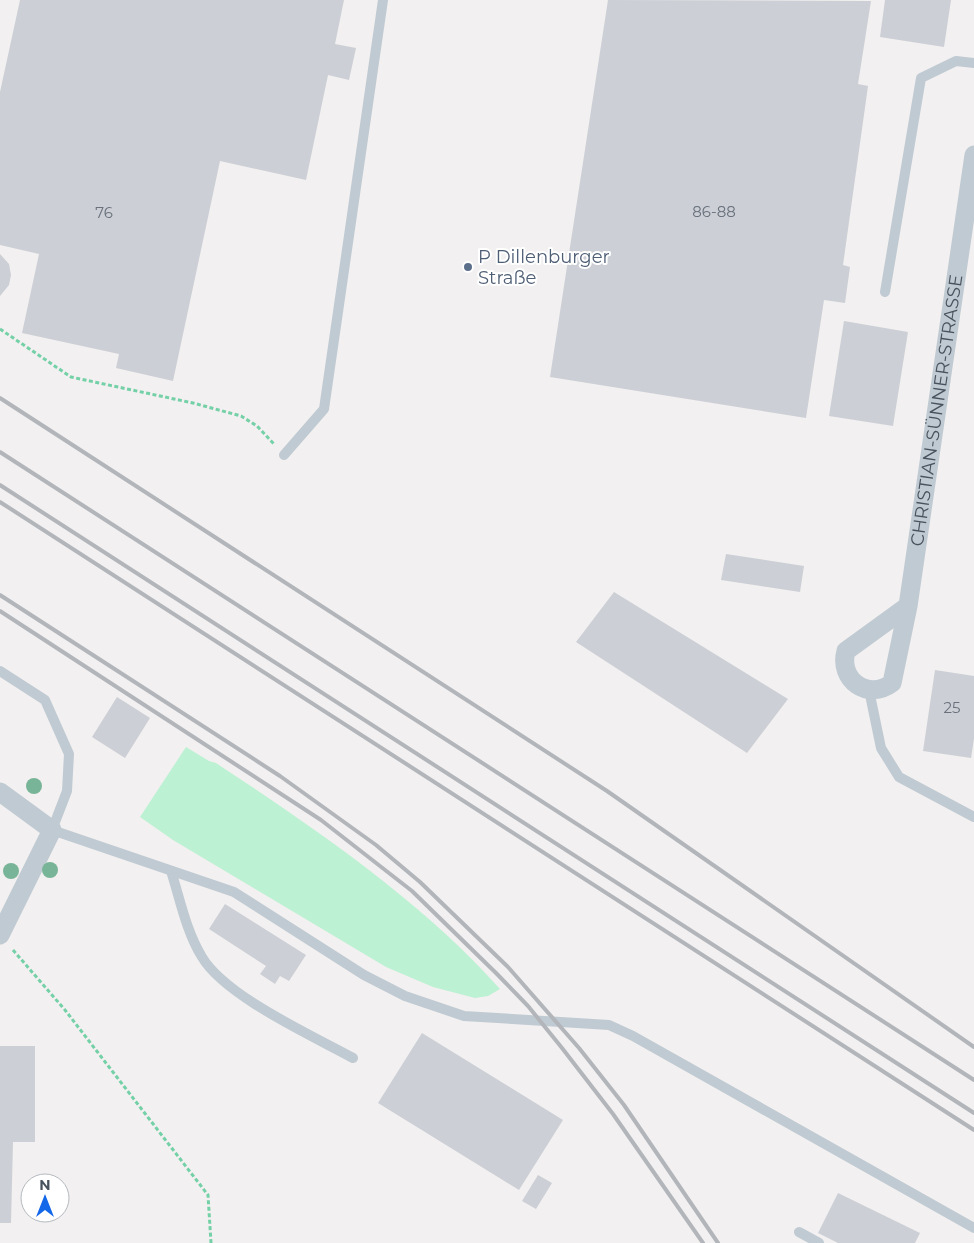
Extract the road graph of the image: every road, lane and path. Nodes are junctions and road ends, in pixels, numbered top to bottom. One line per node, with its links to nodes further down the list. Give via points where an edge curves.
1 (383, 0): 6 (lane, via 324,409)
2 (974, 63): 4 (lane, via 956,61 921,78)
3 (974, 160): 7 (street, CHRISTIAN-SÜNNER-STRASSE)
4 (885, 292)
5 (0, 329): 6 (path, via 71,377 241,416 257,426)
6 (284, 455)
7 (908, 606): 9 (street, CHRISTIAN-SÜNNER-STRASSE, via 892,683 878,690); 9 (street, via 846,651 844,667 848,675 860,688)
8 (0, 671): 12 (lane, via 45,700 69,754 67,791)
9 (869, 690): 11 (lane, via 882,748 899,777)
10 (0, 792): 12 (street)
11 (974, 817)
12 (52, 830): 13 (lane); 14 (street)
13 (171, 871): 15 (lane, via 192,938 215,974 246,998); 16 (lane, via 234,892 364,975 406,996 464,1016 609,1026 625,1032)
14 (3, 939): 18 (path, via 65,1010 208,1195)
15 (353, 1058)
16 (974, 1228)
17 (799, 1232): 19 (lane)
18 (212, 1243)
19 (819, 1243)

